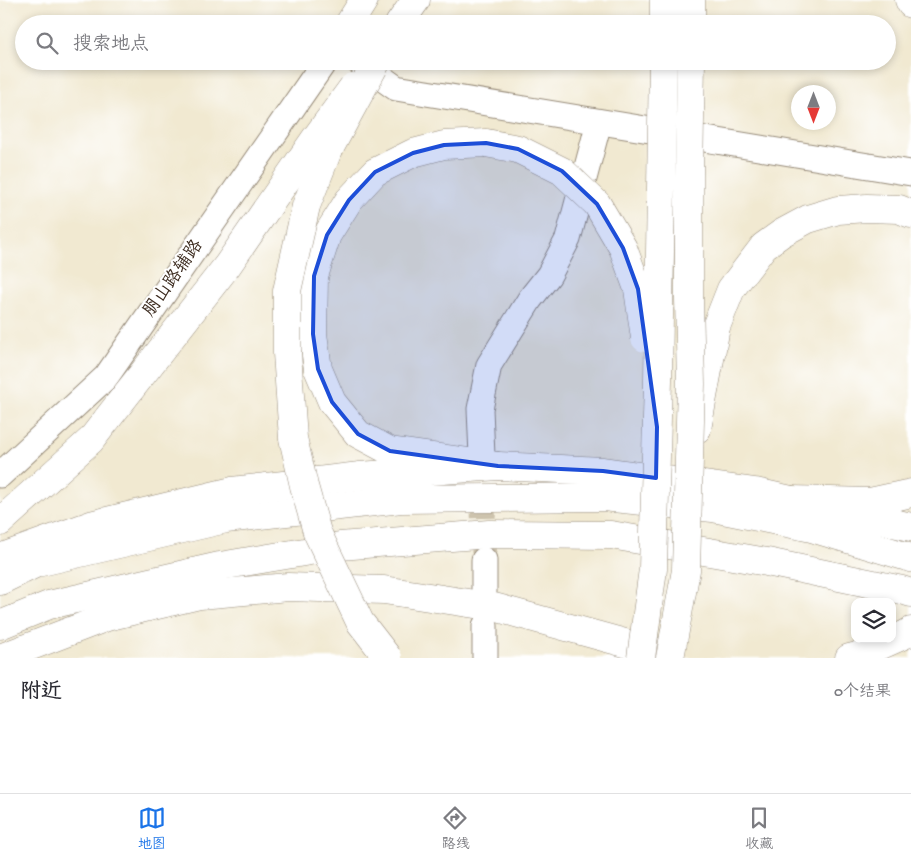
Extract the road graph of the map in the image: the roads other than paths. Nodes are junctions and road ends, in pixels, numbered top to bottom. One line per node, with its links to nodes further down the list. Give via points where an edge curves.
1 (364, 0): 7 (main road)
2 (416, 0): 8 (main road)
3 (664, 0): 9 (main road)
4 (692, 0): 10 (main road)
5 (909, 0): 6 (main road)
6 (911, 4)
7 (355, 15)
8 (405, 15)
9 (664, 15)
10 (691, 15)
11 (319, 70): 23 (street, 朋山路辅路, via 106,377)
12 (365, 70): 26 (main road, bridge, via 227,266 91,440)
13 (371, 70): 17 (street, via 396,88)
14 (372, 70): 38 (main road, bridge, via 327,153 306,206 287,291 287,353 293,438 317,532 360,622)
15 (663, 70): 20 (main road, bridge)
16 (690, 70): 22 (main road, bridge)
17 (599, 122): 18 (street); 21 (street, via 568,239 549,275 489,365 480,409)
18 (911, 173)
19 (911, 214): 22 (main road, bridge, via 899,209 838,210 808,219 764,246 731,288 716,327)
20 (657, 427): 21 (main road, bridge, via 638,288 623,248 596,204 562,171 518,150 486,143 444,144 413,153 374,172 349,200 327,235 314,276 313,334 318,369 332,402 358,434 390,451); 40 (main road, bridge, via 653,569)
21 (490, 461): 25 (main road, via 603,471); 28 (main road, via 232,491 94,524)
22 (689, 472): 41 (main road, bridge, via 686,570)
23 (0, 475)
24 (911, 493): 25 (main road, via 870,502)
25 (791, 500): 27 (main road)
26 (0, 522)
27 (911, 527)
28 (0, 558)
29 (911, 558): 31 (main road, via 812,528 713,508 603,497 401,499 226,520 37,563)
30 (484, 560): 32 (street)
31 (0, 581)
32 (484, 592)
33 (911, 594): 34 (main road, via 767,562 611,535 489,534 340,546 220,566 49,605)
34 (0, 625)
35 (485, 626): 39 (street)
36 (911, 631): 43 (main road)
37 (0, 658): 42 (main road, via 107,616 200,595 288,587 384,590 494,607)
38 (388, 658)
39 (485, 658)
40 (641, 658)
41 (670, 658)
42 (679, 658)
43 (849, 658)

